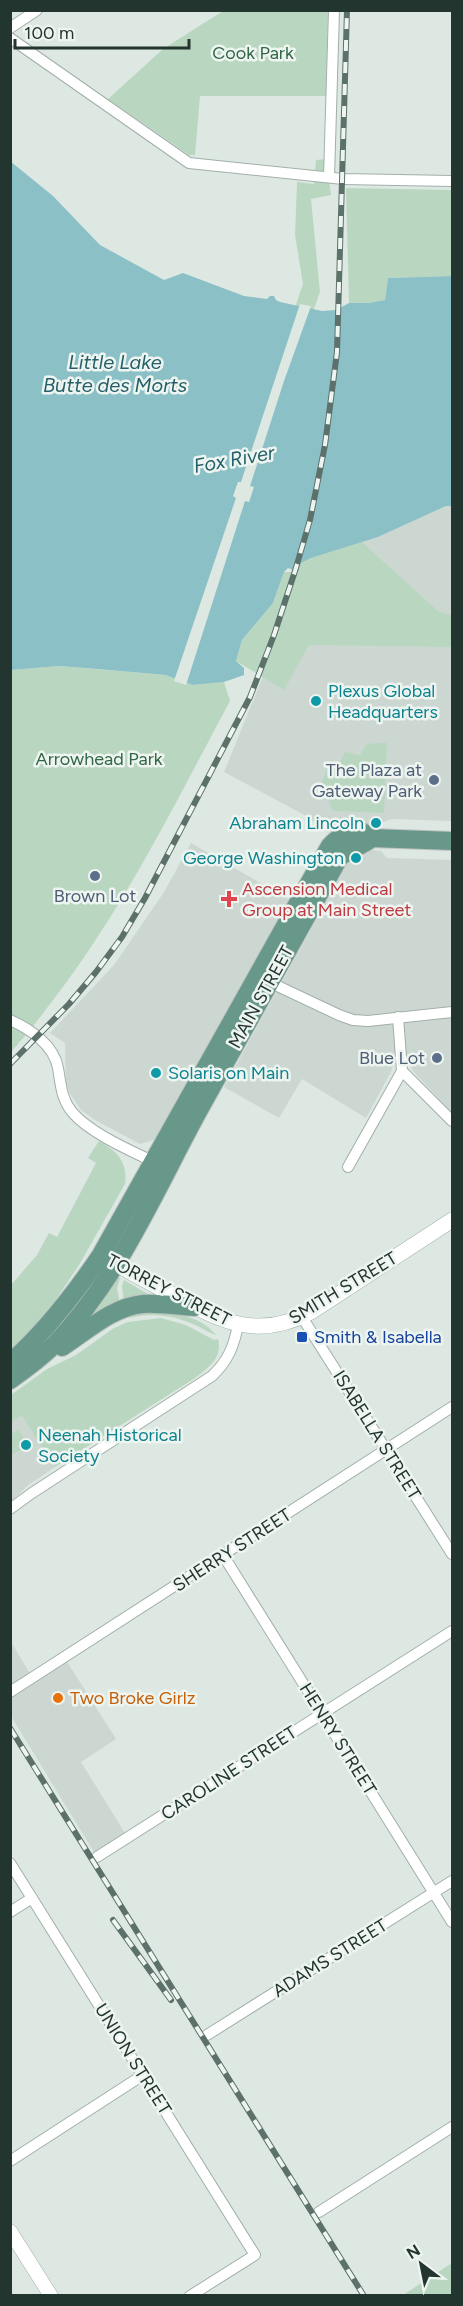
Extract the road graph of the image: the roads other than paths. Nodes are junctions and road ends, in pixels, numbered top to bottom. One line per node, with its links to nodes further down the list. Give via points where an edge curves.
1 (37, 10): 3 (street)
2 (334, 10): 5 (street)
3 (10, 28)
4 (10, 38): 5 (street, via 185,162)
5 (329, 177): 6 (street)
6 (453, 181)
7 (453, 841): 8 (main road, MAIN STREET, via 372,838 361,831 340,837 330,846)
8 (263, 978): 10 (street, via 353,1020); 14 (main road, MAIN STREET)
9 (453, 1012): 10 (street)
10 (398, 1017): 12 (street)
11 (10, 1020): 14 (street, via 38,1036 49,1049 58,1068 63,1097 81,1122)
12 (402, 1071): 13 (street); 15 (street)
13 (453, 1121)
14 (160, 1165): 17 (main road, MAIN STREET)
15 (348, 1167)
16 (453, 1220): 19 (main road, SMITH STREET)
17 (108, 1260): 18 (main road, TORREY STREET); 21 (main road, MAIN STREET, via 84,1310); 22 (main road, MAIN STREET)
18 (195, 1307): 20 (main road, TORREY STREET); 21 (main road, via 146,1304 120,1310)
19 (302, 1317): 20 (main road, SMITH STREET, via 268,1326); 25 (street, ISABELLA STREET)
20 (238, 1325): 26 (street, via 233,1350 212,1376)
21 (41, 1357): 23 (main road, MAIN STREET)
22 (10, 1363)
23 (10, 1380)
24 (453, 1407): 25 (street, SHERRY STREET)
25 (387, 1450): 27 (street, ISABELLA STREET); 28 (street, SHERRY STREET)
26 (10, 1509)
27 (453, 1554)
28 (223, 1555): 30 (street, SHERRY STREET); 31 (street, HENRY STREET)
29 (453, 1631): 31 (street, CAROLINE STREET)
30 (10, 1692)
31 (322, 1714): 32 (street, CAROLINE STREET); 35 (street, HENRY STREET)
32 (97, 1857)
33 (10, 1863): 36 (street, UNION STREET)
34 (453, 1881): 35 (street, ADAMS STREET)
35 (434, 1892): 38 (street, HENRY STREET); 39 (street, ADAMS STREET)
36 (32, 1898): 37 (street); 40 (street, UNION STREET)
37 (10, 1912)
38 (453, 1922)
39 (207, 2035)
40 (143, 2075): 42 (street); 46 (street, UNION STREET, via 255,2255)
41 (453, 2127): 43 (street)
42 (10, 2161)
43 (319, 2212)
44 (10, 2231): 45 (street)
45 (51, 2295)
46 (190, 2295)

